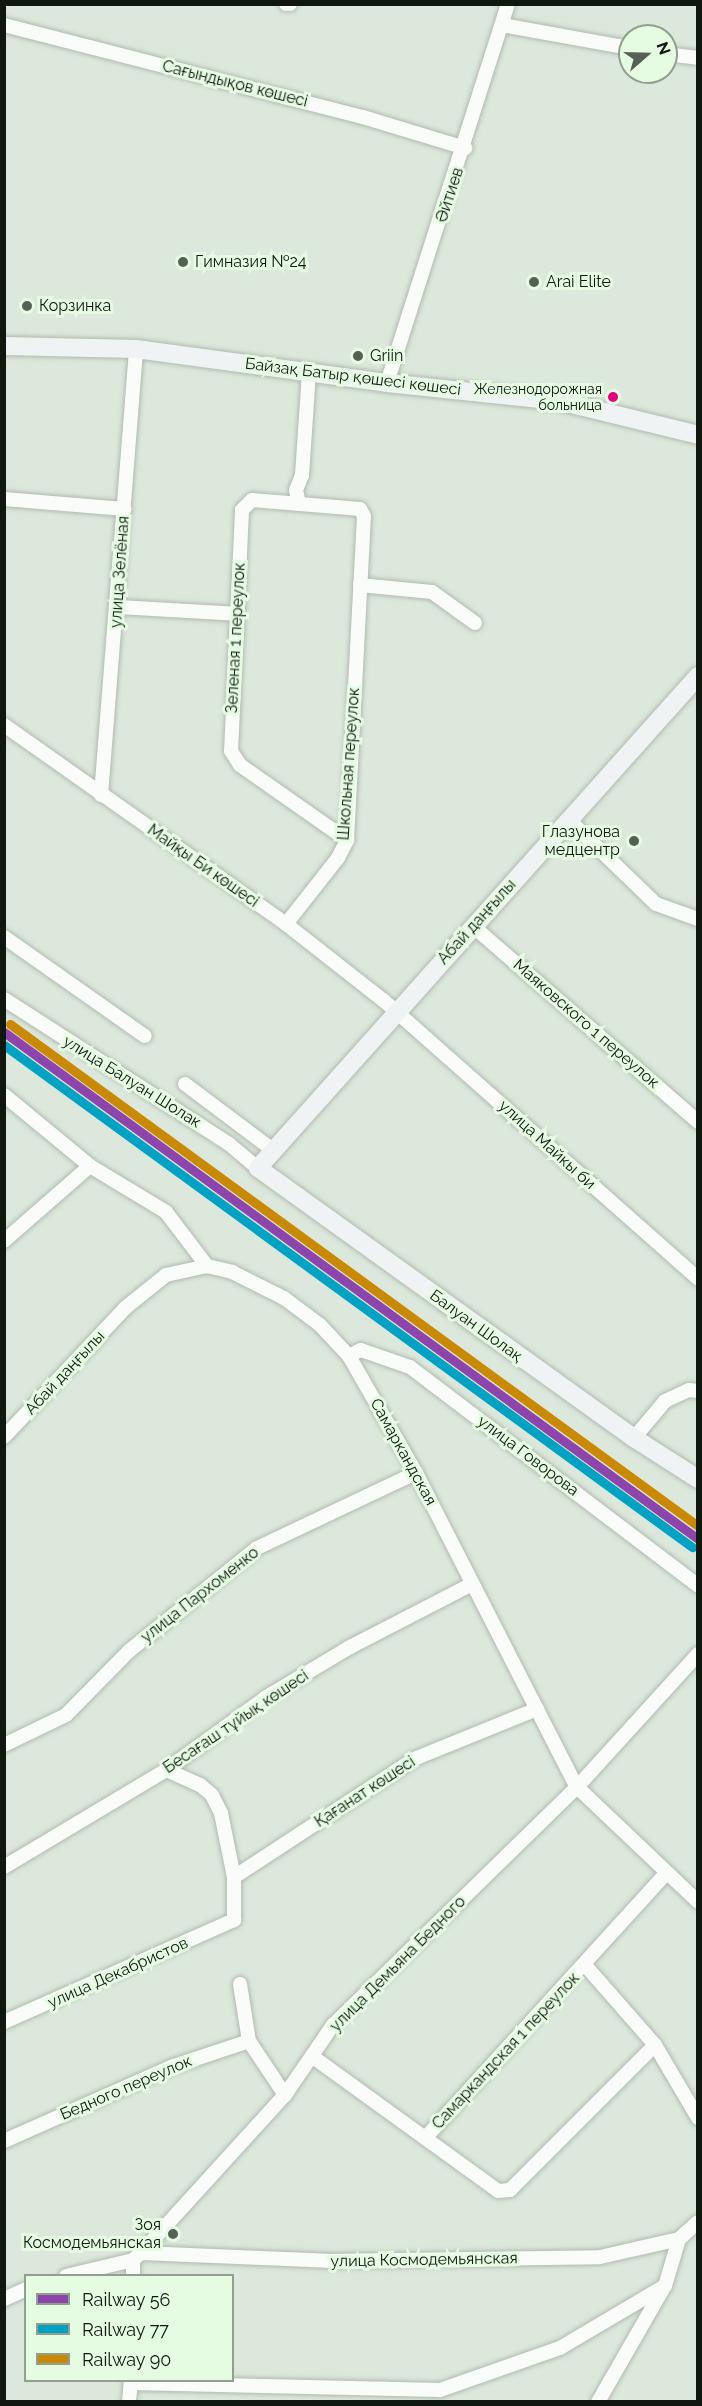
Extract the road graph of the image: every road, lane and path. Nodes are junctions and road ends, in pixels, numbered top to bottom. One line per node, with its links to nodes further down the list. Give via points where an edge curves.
1 (508, 4): 3 (street, Әйтиев)
2 (4, 25): 7 (street, Сағындықов көшесі, via 363,117)
3 (502, 25): 4 (street); 7 (street, Әйтиев)
4 (618, 46)
5 (678, 56): 6 (street)
6 (698, 58)
7 (465, 148): 11 (street, Әйтиев)
8 (4, 346): 9 (main road, Байзақ Батыр қөшесі көшесі)
9 (136, 349): 10 (main road, Байзақ Батыр қөшесі көшесі); 15 (street, улица Зелёная)
10 (309, 373): 11 (main road, Байзақ Батыр қөшесі көшесі); 14 (street, via 302,475 296,490)
11 (387, 383): 12 (main road, Байзақ Батыр қөшесі көшесі, via 559,401)
12 (698, 435)
13 (4, 499): 15 (street)
14 (299, 504): 16 (street, Зеленая 1 переулок, via 360,509); 19 (street, Зеленая 1 переулок, via 252,500 244,507)
15 (125, 509): 18 (street, улица Зелёная)
16 (364, 516): 17 (street, Школьная переулок)
17 (360, 585): 20 (street, via 432,592); 25 (street, Школьная переулок)
18 (117, 607): 19 (street); 23 (street, улица Зелёная)
19 (237, 614): 25 (street, Зеленая 1 переулок, via 234,759)
20 (475, 623)
21 (698, 676): 24 (main road, Абай даңғылы)
22 (4, 725): 23 (street, Майқы Би көшесі)
23 (101, 795): 27 (street, Майқы Би көшесі)
24 (568, 819): 26 (street, via 656,904); 28 (main road, Абай даңғылы)
25 (346, 840): 27 (street, Школьная переулок, via 338,858)
26 (698, 919)
27 (286, 924): 31 (street, Майқы Би көшесі)
28 (474, 927): 31 (main road, Абай даңғылы); 35 (street, Маяковского 1 переулок)
29 (4, 937): 32 (street)
30 (4, 999): 38 (street, улица Балуан Шолак, via 229,1144)
31 (397, 1012): 36 (main road, Абай даңғылы); 41 (street, улица Майкы би)
32 (145, 1036)
33 (185, 1084): 36 (street)
34 (4, 1095): 37 (street)
35 (698, 1122)
36 (273, 1150): 38 (main road, Абай даңғылы)
37 (90, 1166): 39 (street); 40 (street, via 166,1212)
38 (258, 1168): 46 (main road, Балуан Шолақ)
39 (4, 1241)
40 (207, 1266): 42 (street, Самаркандская, via 166,1275); 43 (street, Самаркандская, via 232,1272 284,1298 320,1325)
41 (698, 1280)
42 (125, 1308): 45 (street, Абай даңғылы)
43 (349, 1356): 47 (street, Самаркандская); 50 (street, улица Говорова, via 361,1350 410,1367)
44 (698, 1391): 46 (street, via 689,1390 664,1401)
45 (4, 1437)
46 (633, 1438): 48 (main road, Балуан Шолақ)
47 (416, 1473): 49 (street, Самаркандская); 53 (street, улица Пархоменко, via 257,1548 129,1651 66,1715)
48 (698, 1479)
49 (472, 1584): 52 (street, Самаркандская); 54 (street, Бесағаш тұйық көшесі, via 350,1647 265,1698)
50 (698, 1586)
51 (698, 1654): 55 (street, улица Демьяна Бедного)
52 (537, 1708): 55 (street, Самаркандская); 58 (street, Қағанат көшесі, via 414,1759)
53 (4, 1745)
54 (166, 1770): 56 (street, Бесағаш тұйық көшесі); 58 (street, via 200,1785 212,1795 227,1833)
55 (577, 1787): 57 (street, Самаркандская); 65 (street, улица Демьяна Бедного, via 333,2025)
56 (4, 1867)
57 (666, 1873): 59 (street, Самаркандская); 60 (street, Самаркандская 1 переулок)
58 (234, 1877): 62 (street, улица Декабристов, via 235,1913 231,1924)
59 (698, 1902)
60 (585, 1965): 64 (street, Самаркандская 1 переулок); 68 (street, Самаркандская 1 переулок)
61 (240, 1984): 63 (street)
62 (4, 2022)
63 (249, 2041): 66 (street); 69 (street, Бедного переулок, via 171,2067)
64 (655, 2045): 67 (street, Самаркандская 1 переулок); 68 (street, Самаркандская 1 переулок, via 510,2190 498,2191)
65 (314, 2057): 66 (street, улица Демьяна Бедного); 68 (street, Самаркандская 1 переулок)
66 (285, 2095): 72 (street, улица Демьяна Бедного)
67 (698, 2118)
68 (427, 2136)
69 (4, 2141)
70 (698, 2222): 71 (street, улица Космодемьянская)
71 (679, 2239): 72 (street, улица Космодемьянская, via 600,2257 328,2261); 75 (street)
72 (137, 2257): 73 (street); 74 (street)
73 (73, 2274)
74 (133, 2274)
75 (665, 2286): 78 (street, via 560,2348 440,2390); 80 (street)
76 (24, 2290): 77 (street)
77 (4, 2299)
78 (131, 2382): 79 (street)
79 (129, 2402)
80 (598, 2402)

